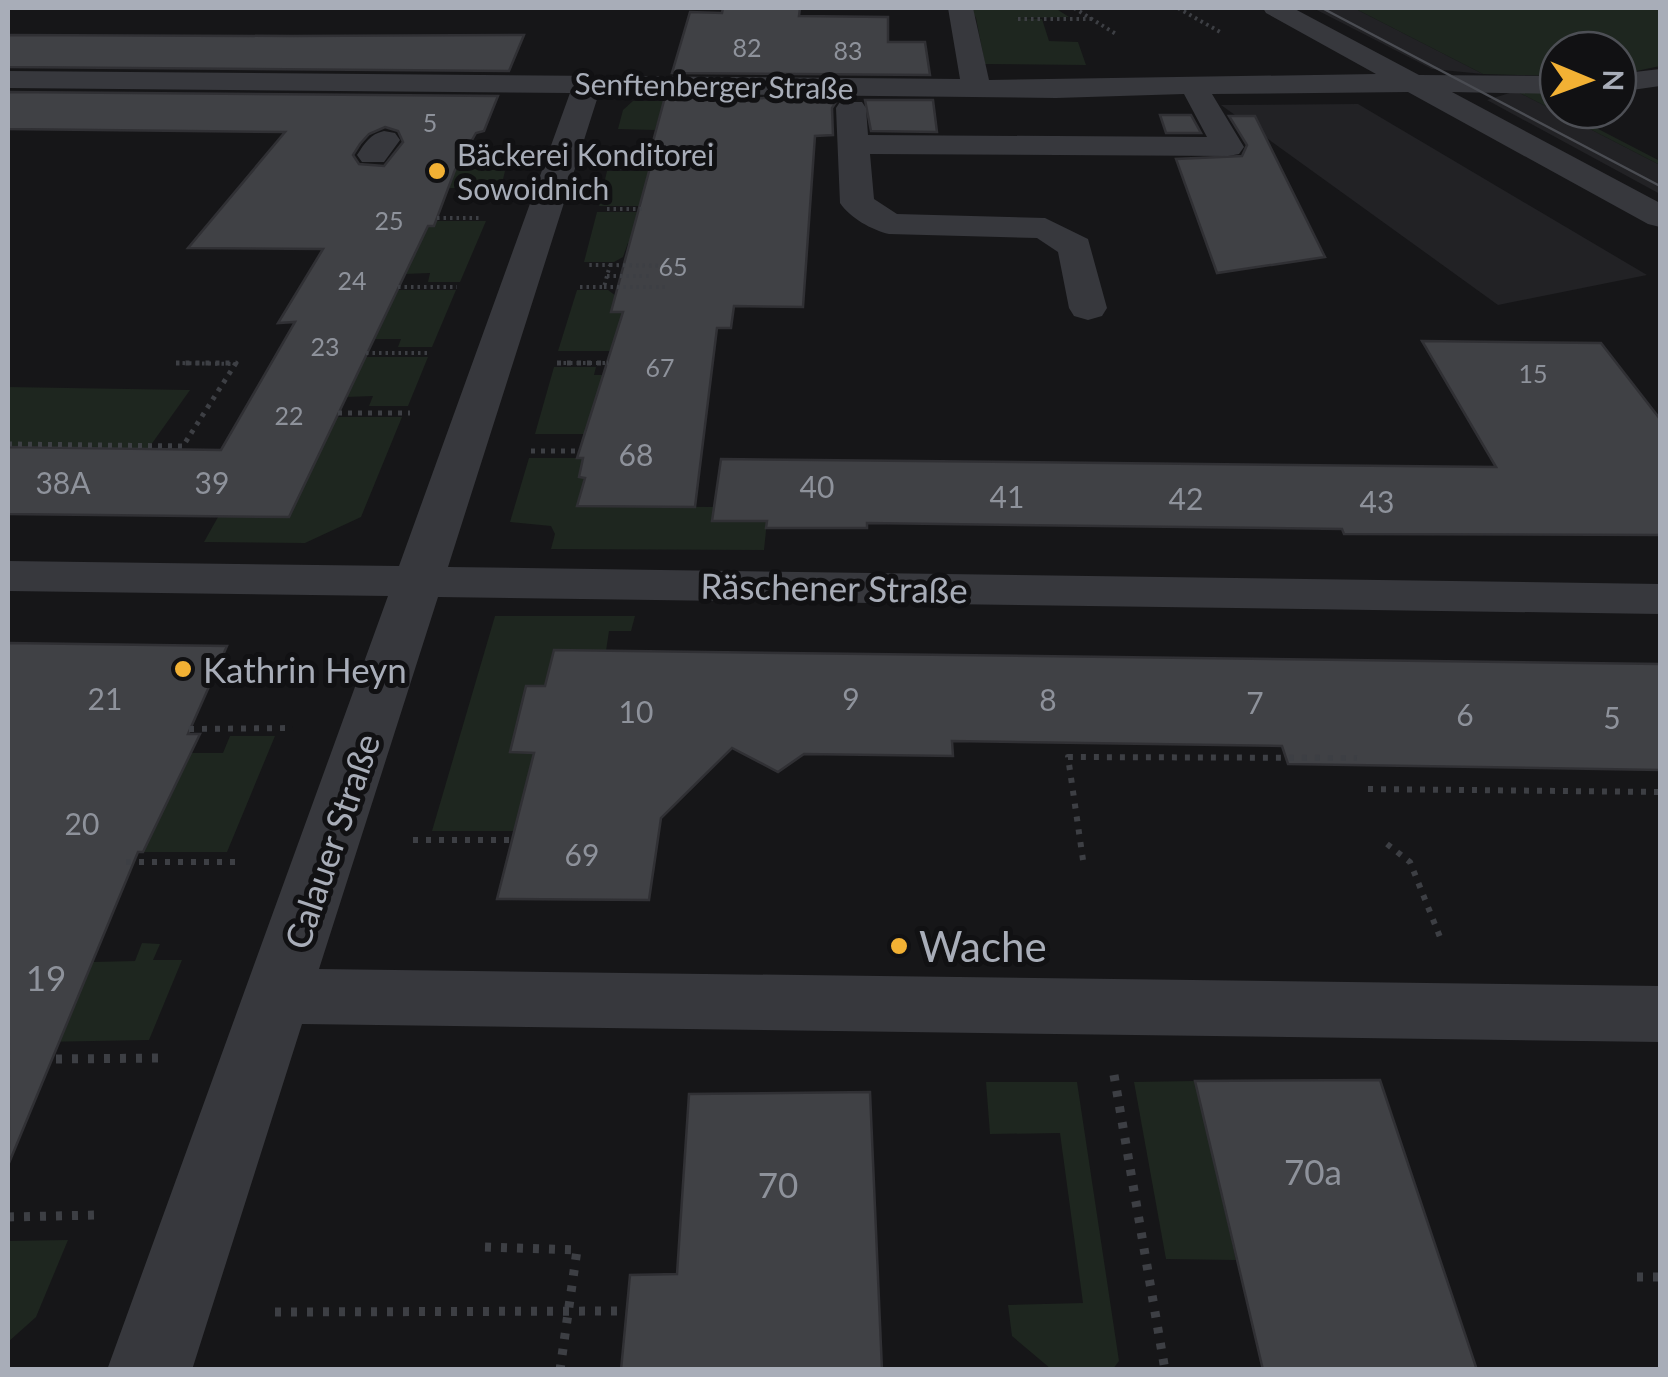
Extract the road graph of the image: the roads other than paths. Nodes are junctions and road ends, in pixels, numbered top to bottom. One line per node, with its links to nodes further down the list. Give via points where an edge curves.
1 (1275, 8): 6 (street)
2 (961, 13): 8 (street)
3 (8, 79): 4 (street, Senftenberger Straße, via 454,74)
4 (588, 84): 7 (street, Senftenberger Straße); 14 (street, Calauer Straße)
5 (1538, 85): 6 (street, Senftenberger Straße)
6 (1420, 86): 9 (street, Senftenberger Straße); 11 (street)
7 (853, 87): 8 (street, Senftenberger Straße); 10 (street)
8 (976, 87): 9 (street, Senftenberger Straße)
9 (1194, 87): 10 (street, via 1228,147)
10 (850, 144): 12 (street, via 856,202 889,224 1044,228 1075,248)
11 (1660, 217)
12 (1088, 308)
13 (8, 576): 14 (street, Räschener Straße)
14 (420, 582): 15 (street, Räschener Straße); 16 (street, Calauer Straße)
15 (1660, 598)
16 (277, 996): 17 (street); 18 (street, Calauer Straße)
17 (1660, 1014)
18 (149, 1370)

